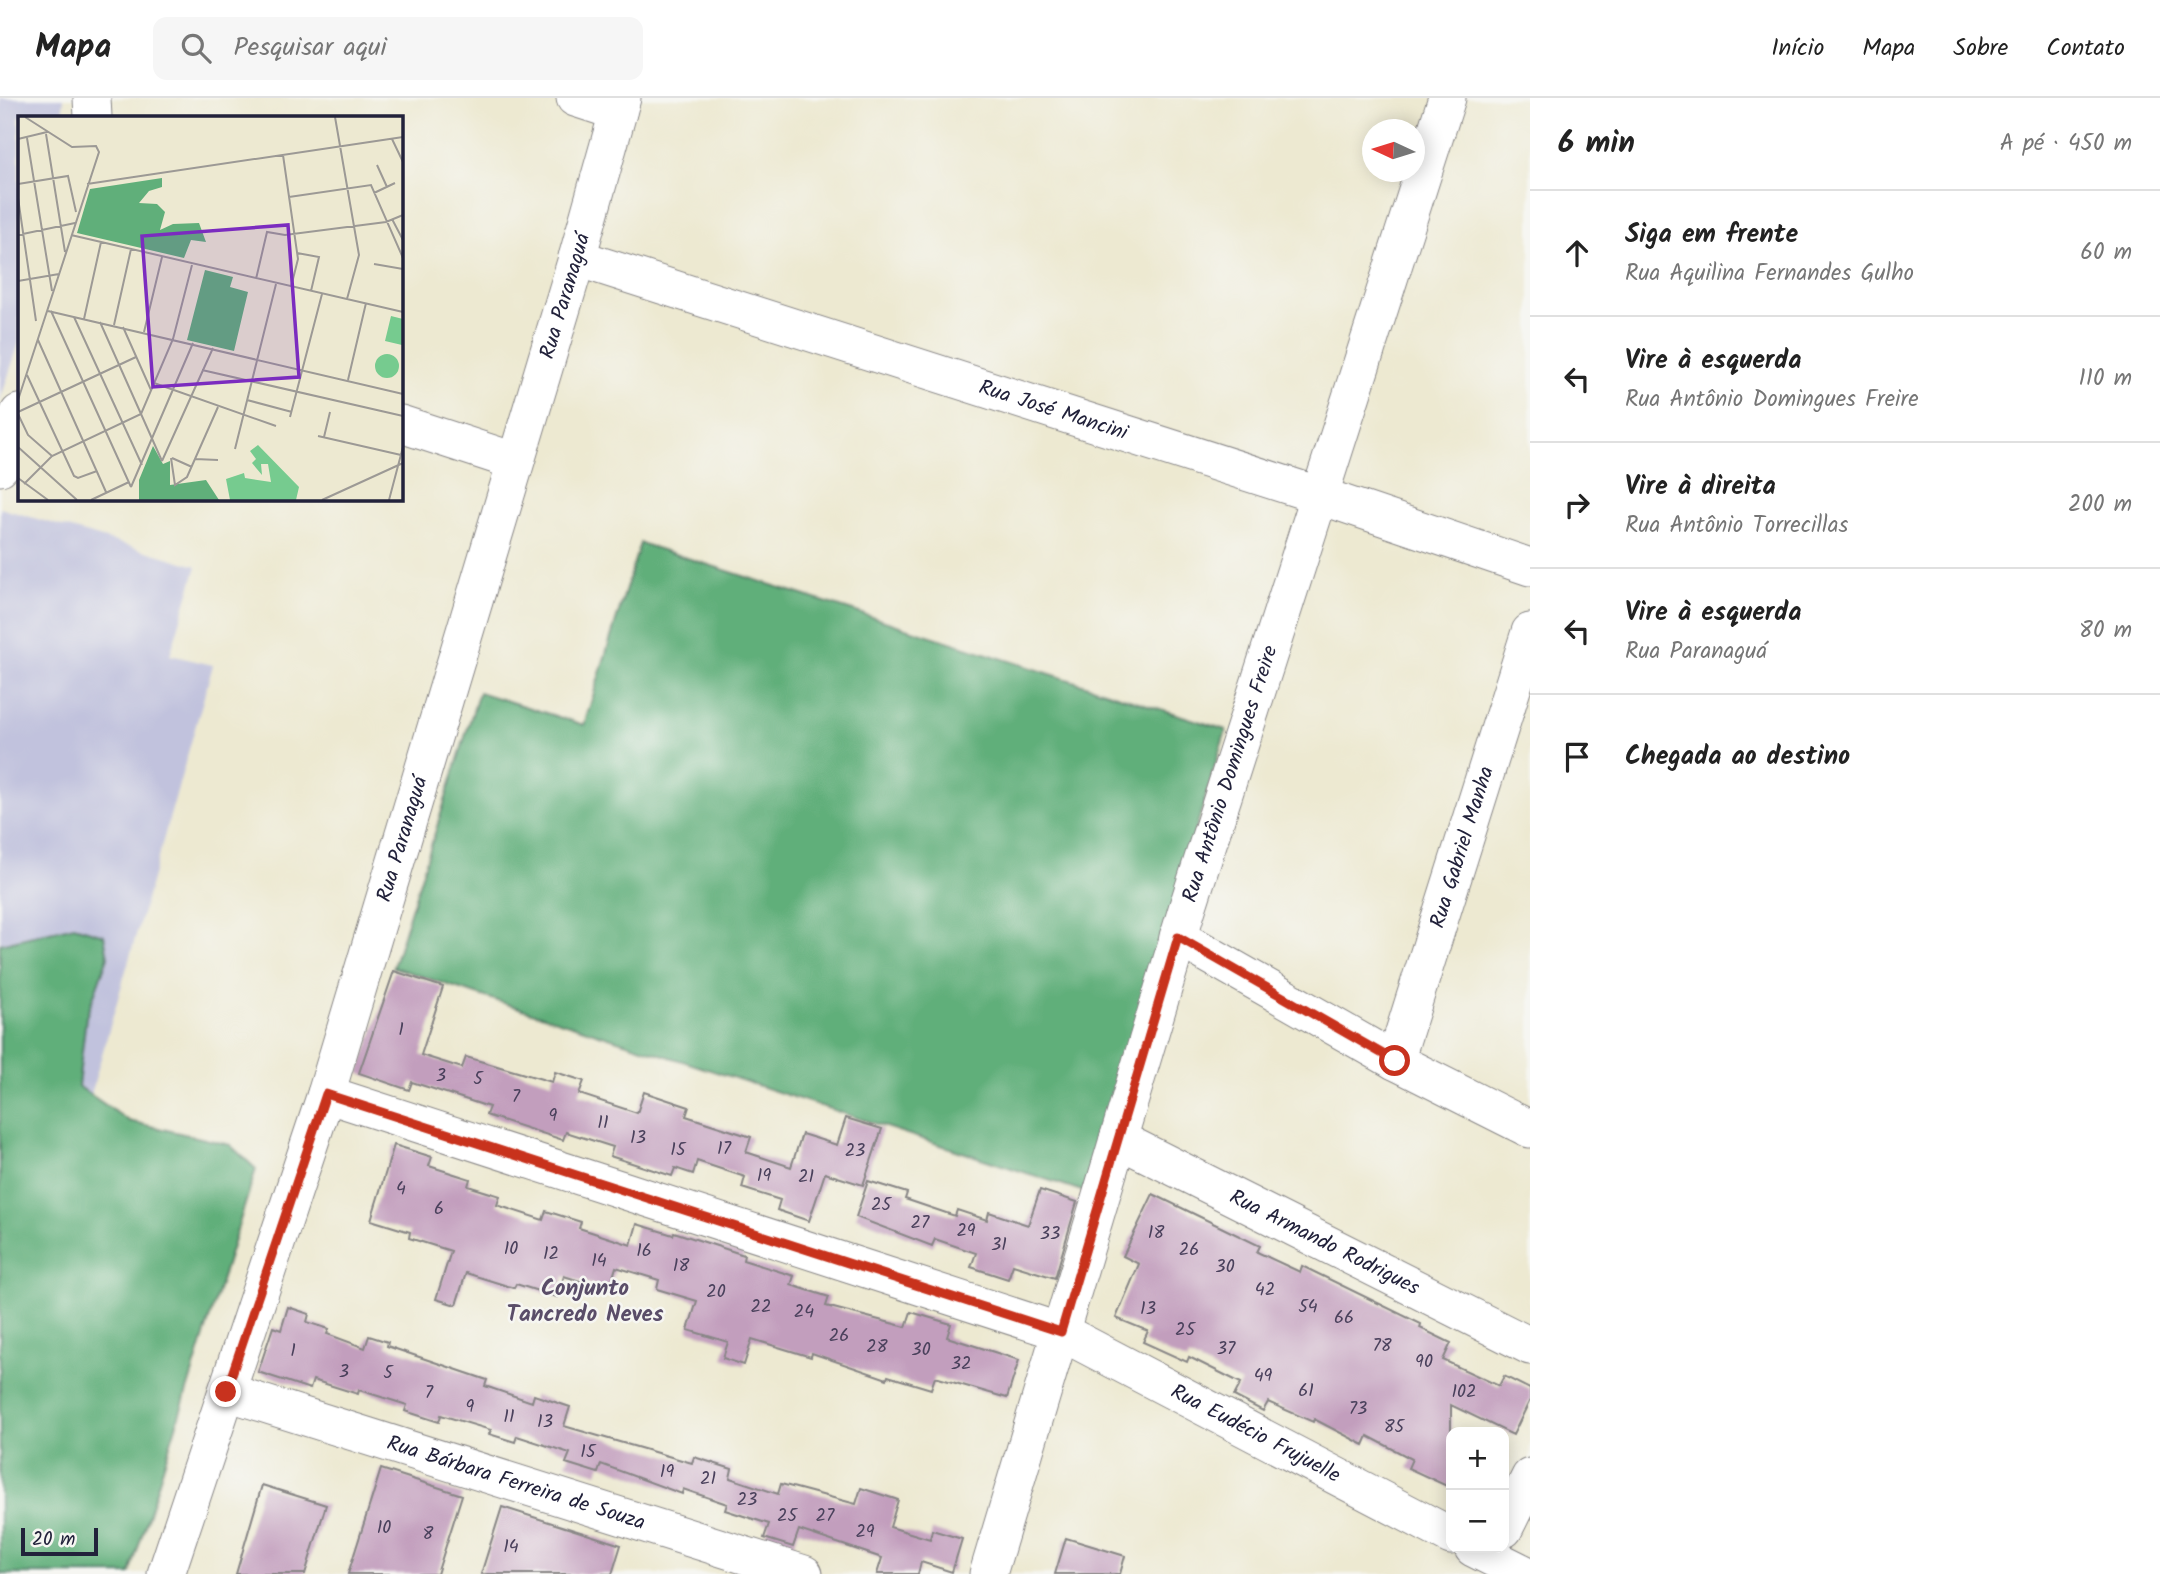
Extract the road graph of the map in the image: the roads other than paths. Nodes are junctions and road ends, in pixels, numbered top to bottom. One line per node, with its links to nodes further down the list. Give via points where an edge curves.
1 (92, 98): 5 (street)
2 (575, 98): 4 (street)
3 (1447, 98): 11 (street, Rua Antônio Domingues Freire)
4 (620, 105): 6 (street, Rua Paranaguá)
5 (93, 116)
6 (577, 258): 9 (street, Rua Paranaguá); 11 (street, Rua José Mancini)
7 (18, 416): 10 (street)
8 (402, 424): 9 (street)
9 (514, 461): 16 (street, Rua Paranaguá)
10 (0, 467)
11 (1318, 495): 12 (street, Rua José Mancini); 14 (street, Rua Antônio Domingues Freire)
12 (1530, 567)
13 (1530, 632): 15 (street, Rua Gabriel Manha)
14 (1178, 937): 15 (street); 18 (street, Rua Antônio Domingues Freire)
15 (1395, 1061): 17 (street)
16 (326, 1094): 19 (street, Rua Eudécio Frujuelle); 21 (street, Rua Paranaguá)
17 (1530, 1129)
18 (1118, 1139): 19 (street, Rua Antônio Domingues Freire); 20 (street, Rua Armando Rodrigues)
19 (1061, 1332): 24 (street, Rua Eudécio Frujuelle); 28 (street, Rua Antônio Domingues Freire)
20 (1530, 1346)
21 (226, 1392): 26 (street, Rua Paranaguá); 27 (street, Rua Bárbara Ferreira de Souza)
22 (1530, 1477): 23 (street)
23 (1509, 1513)
24 (1446, 1533)
25 (1500, 1553): 29 (street)
26 (166, 1574)
27 (804, 1574)
28 (988, 1574)
29 (1525, 1574)

